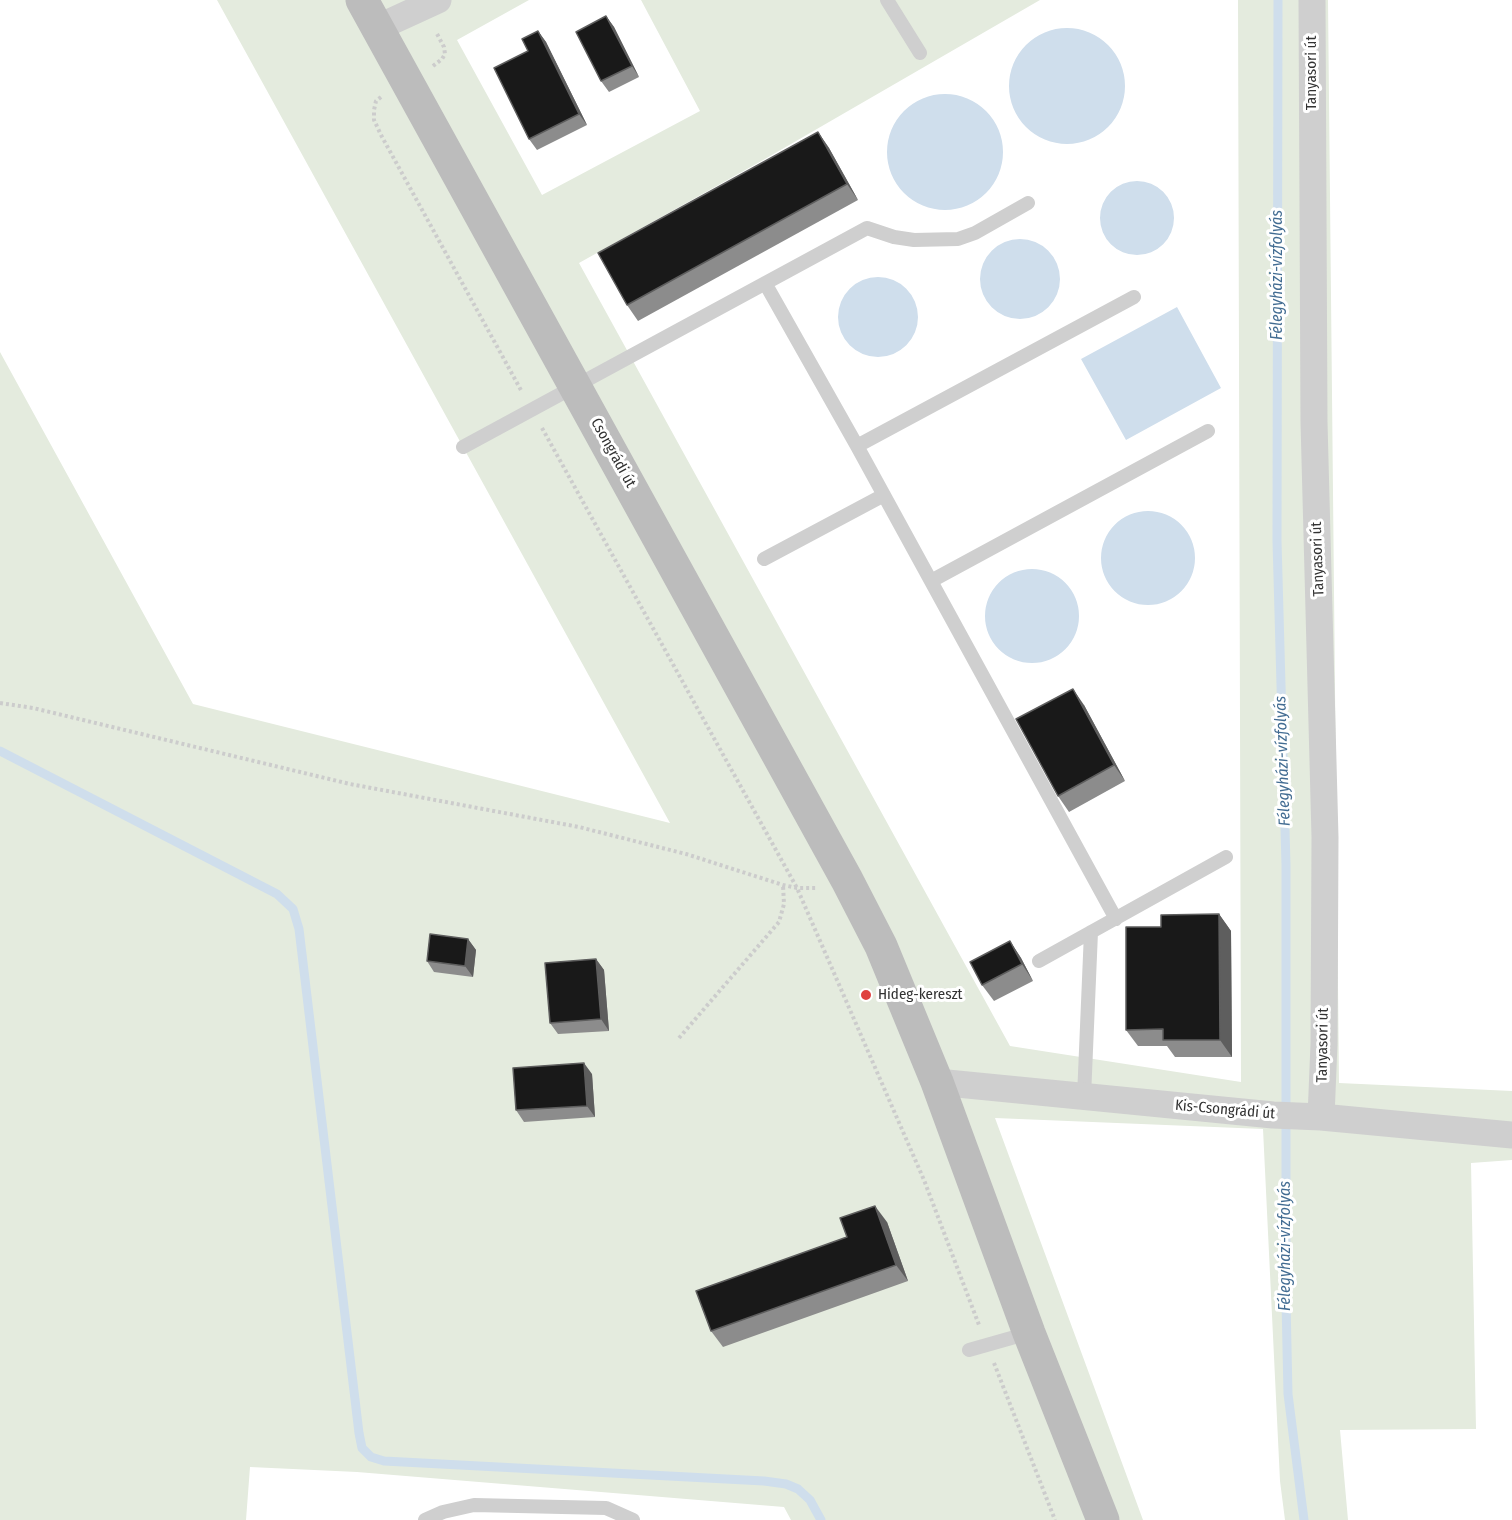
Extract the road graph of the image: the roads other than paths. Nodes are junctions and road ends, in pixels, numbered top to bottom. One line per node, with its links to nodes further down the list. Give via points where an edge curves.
1 (887, 0): 5 (lane)
2 (1312, 0): 22 (street, Tanyasori út, via 1314,422 1325,837 1324,1044)
3 (430, 4): 4 (street, Csongrádi út)
4 (370, 14): 9 (main road, Csongrádi út)
5 (920, 52)
6 (1028, 203): 7 (lane, via 958,239 914,240 867,228)
7 (765, 283): 9 (lane); 11 (lane)
8 (1134, 297): 11 (lane)
9 (576, 386): 12 (lane); 20 (main road, Csongrádi út, via 848,879 881,946)
10 (1208, 431): 15 (lane)
11 (857, 446): 13 (lane)
12 (463, 447)
13 (884, 495): 14 (lane); 15 (lane)
14 (764, 559)
15 (931, 581): 17 (lane)
16 (1226, 857): 17 (lane)
17 (1116, 919): 18 (lane)
18 (1091, 932): 19 (lane); 21 (lane)
19 (1039, 961)
20 (937, 1083): 21 (street, Kis-Csongrádi út); 24 (main road, Csongrádi út)
21 (1084, 1097): 22 (street, Kis-Csongrádi út)
22 (1297, 1116): 23 (street, Kis-Csongrádi út)
23 (1512, 1135)
24 (1029, 1333): 25 (lane); 28 (main road, Csongrádi út)
25 (969, 1350)
26 (425, 1520): 27 (lane, via 474,1505 606,1508)
27 (633, 1520)
28 (1103, 1520)

